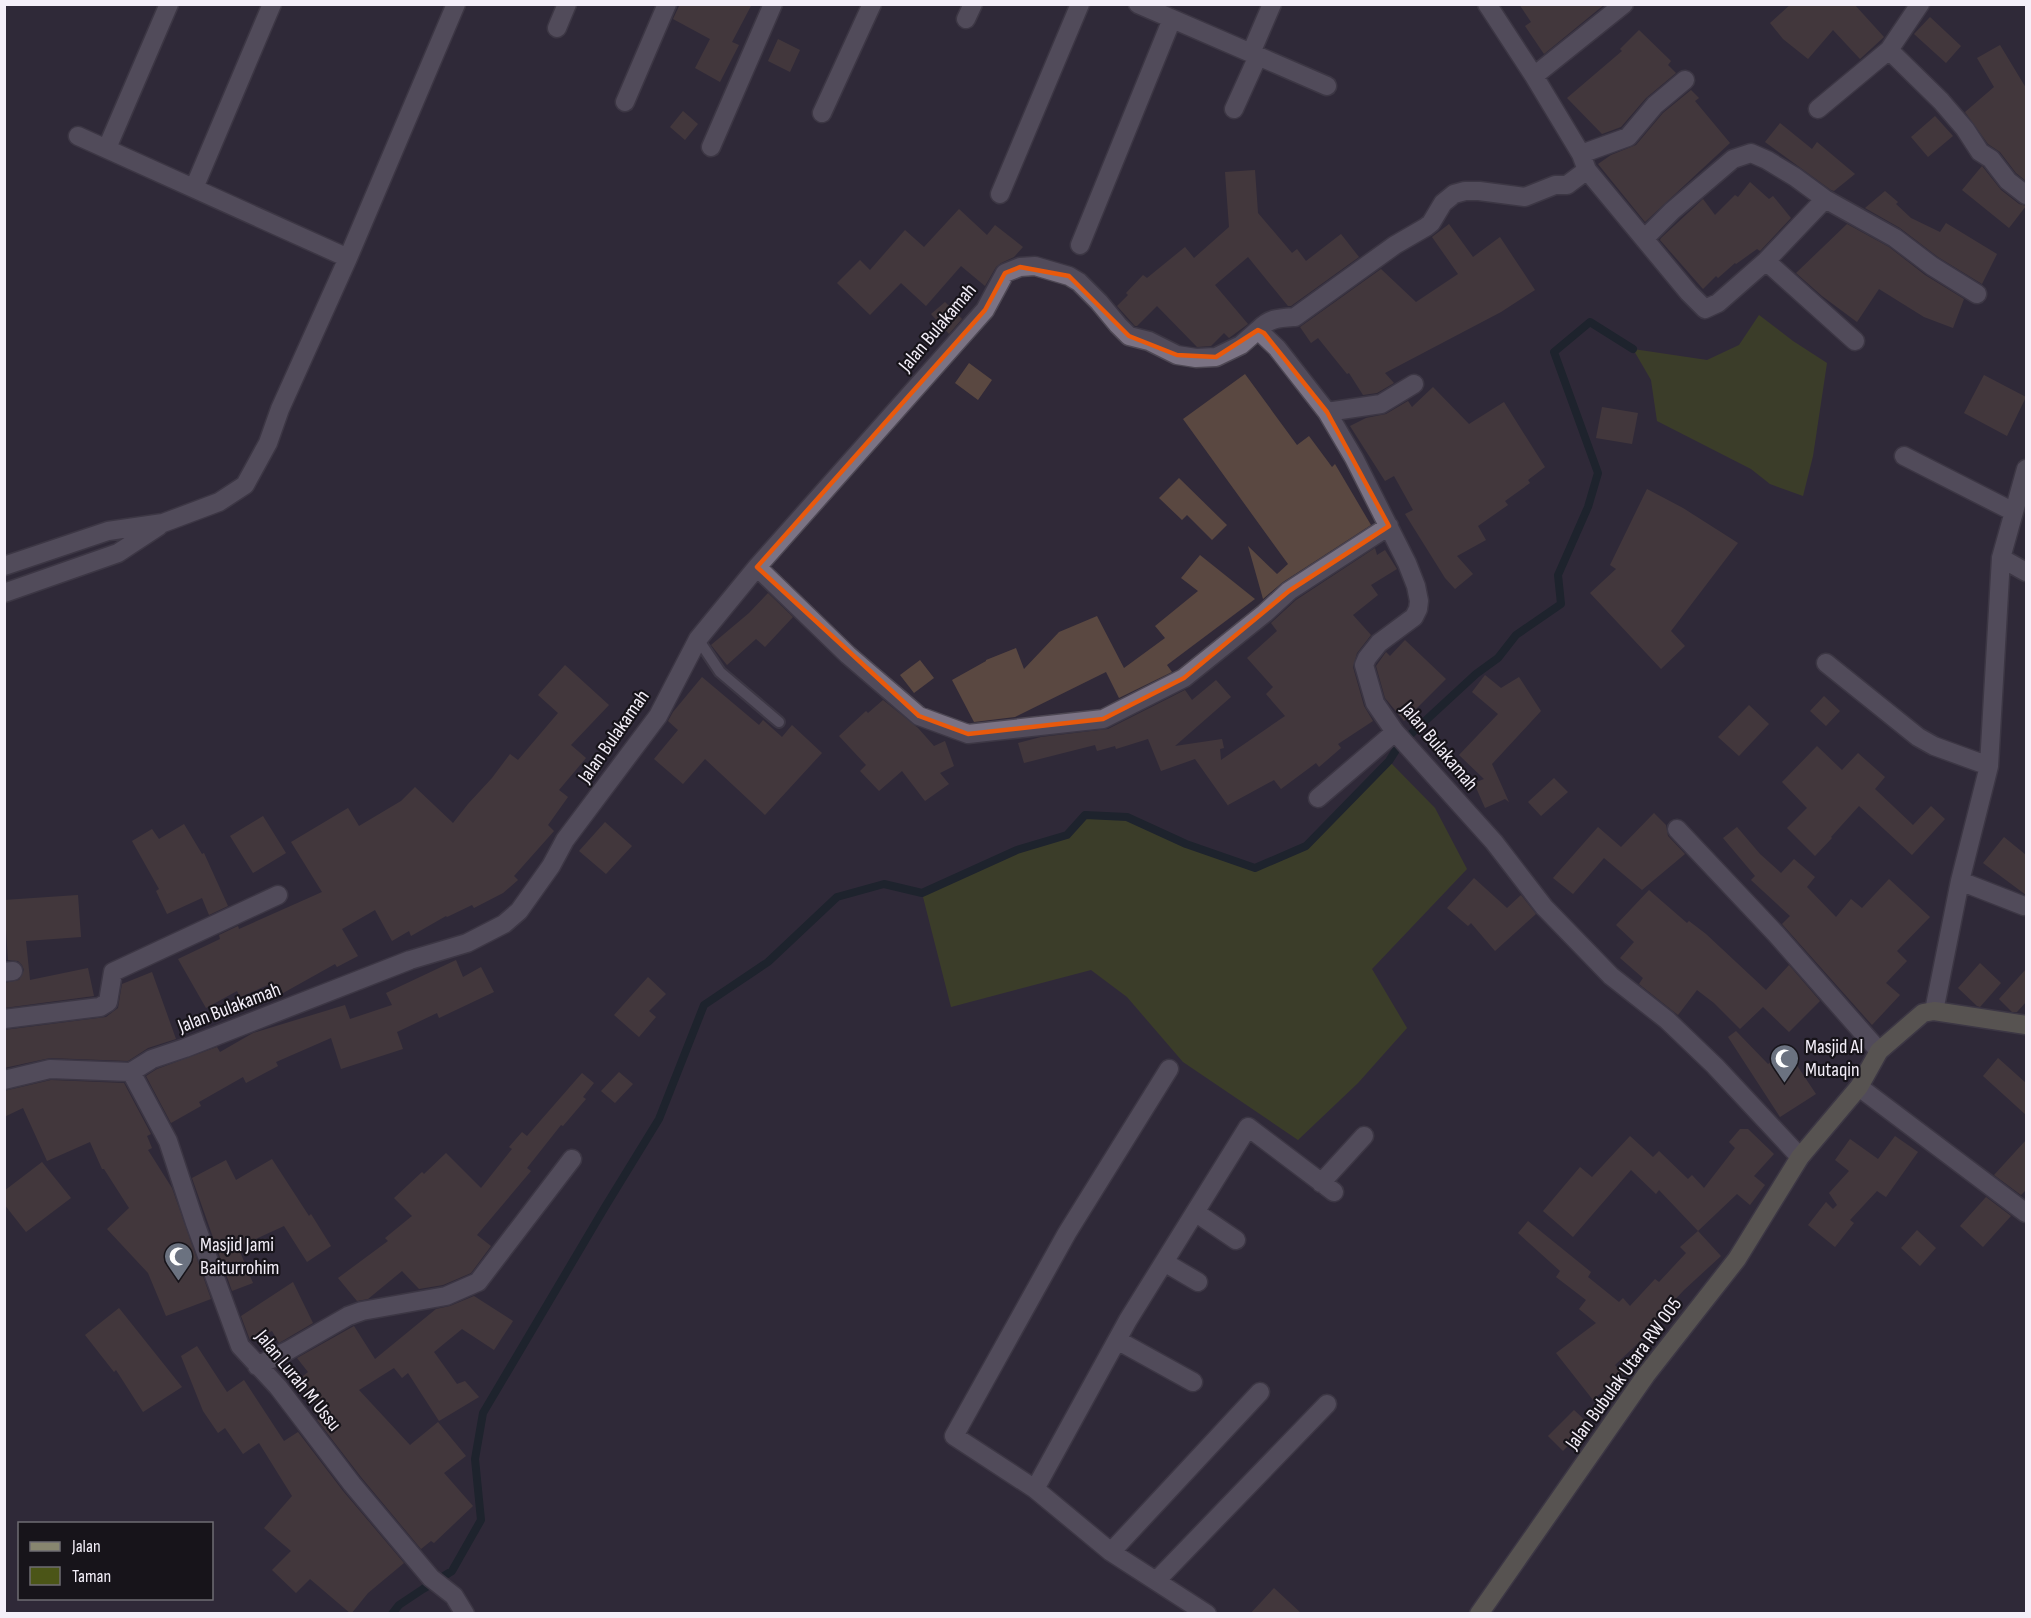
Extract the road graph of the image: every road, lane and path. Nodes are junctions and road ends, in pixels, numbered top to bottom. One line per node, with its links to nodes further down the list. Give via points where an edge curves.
1 (169, 4): 27 (street)
2 (272, 4): 29 (street)
3 (456, 4): 35 (street)
4 (567, 4): 15 (street)
5 (667, 4): 21 (street)
6 (773, 4): 26 (street)
7 (872, 4): 24 (street)
8 (1080, 4): 30 (street)
9 (1138, 4): 14 (street)
10 (1272, 4): 17 (street)
11 (1486, 4): 18 (street)
12 (1624, 4): 18 (street)
13 (1920, 4): 16 (street)
14 (1170, 13): 17 (street); 34 (street)
15 (557, 28)
16 (1888, 50): 23 (street); 31 (street, via 1941,101 1980,152)
17 (1254, 55): 20 (street); 22 (street)
18 (1534, 76): 28 (street)
19 (1685, 80): 28 (street, via 1655,105 1628,137)
20 (1327, 86)
21 (625, 102)
22 (1234, 109)
23 (1818, 109)
24 (822, 113)
25 (78, 136): 27 (street)
26 (711, 147)
27 (107, 148): 29 (street)
28 (1584, 162): 33 (street); 38 (street, via 1567,185 1555,185 1525,196 1479,190 1454,194 1443,202 1426,227 1295,317 1267,320)
29 (194, 188): 35 (street)
30 (1000, 195)
31 (2026, 195)
32 (1825, 199): 33 (street, via 1751,153 1733,159); 36 (street); 37 (street, via 1895,238)
33 (1644, 238): 36 (street, via 1705,309 1718,303)
34 (1080, 245)
35 (348, 258): 45 (street, via 268,443 245,485 219,502)
36 (1766, 261): 39 (street)
37 (1977, 294)
38 (1258, 330): 41 (street, Jalan Bulakamah, via 1278,348); 49 (street, Jalan Bulakamah, via 1241,345 1216,357 1177,355 1149,340 1130,336 1088,290 1069,276 1035,266 1005,273 985,310)
39 (1855, 341)
40 (1414, 384): 41 (street, via 1381,404)
41 (1328, 412): 46 (street, Jalan Bulakamah)
42 (1904, 456): 44 (street)
43 (2025, 477): 44 (street)
44 (2014, 512): 47 (street)
45 (163, 523): 48 (street, via 108,531); 51 (street, via 118,553)
46 (1389, 526): 49 (street, via 1288,591 1184,678 1113,714 968,734 919,716 848,655); 55 (street, Jalan Bulakamah, via 1416,586 1418,609 1414,617 1379,643 1364,665 1375,703)
47 (2001, 558): 50 (street); 56 (street)
48 (4, 566)
49 (757, 567): 52 (street, Jalan Bulakamah)
50 (2026, 572)
51 (4, 593)
52 (698, 639): 54 (lane, via 720,672); 67 (street, Jalan Bulakamah, via 658,716 519,911 504,924 467,943 410,960 152,1059)
53 (1826, 663): 56 (street, via 1918,737)
54 (779, 722)
55 (1395, 732): 57 (street); 71 (street, Jalan Bulakamah, via 1494,842 1544,907 1611,976 1667,1020 1715,1066)
56 (1989, 766): 59 (street)
57 (1318, 798)
58 (1677, 829): 65 (street)
59 (1960, 881): 61 (street); 62 (street)
60 (278, 895): 63 (street, via 113,972 108,1002 100,1007)
61 (2024, 906)
62 (1934, 1011): 64 (street); 65 (street, via 1923,1013)
63 (4, 1019)
64 (2026, 1025)
65 (1879, 1051): 69 (street, Jalan Bubulak Utara RW 005)
66 (1169, 1069): 83 (street, via 1067,1233 954,1436)
67 (131, 1072): 68 (street, via 50,1069); 79 (street, Jalan Lurah M Ussu, via 168,1141 230,1324 240,1346)
68 (4, 1080)
69 (1859, 1087): 71 (street, Jalan Bubulak Utara RW 005); 74 (street)
70 (1364, 1136): 73 (street, via 1328,1187 1248,1127)
71 (1800, 1157): 88 (street, Jalan Bubulak Utara RW 005, via 1737,1259 1646,1375)
72 (572, 1159): 79 (street, via 478,1281 446,1296 348,1316)
73 (1195, 1212): 75 (street); 76 (street)
74 (2026, 1213)
75 (1236, 1240)
76 (1164, 1262): 77 (street); 78 (street)
77 (1198, 1282)
78 (1117, 1340): 80 (street); 83 (street)
79 (257, 1366): 86 (street, Jalan Lurah M Ussu, via 435,1582 454,1596)
80 (1193, 1382)
81 (1260, 1392): 84 (street)
82 (1327, 1404): 85 (street)
83 (1035, 1489): 84 (street)
84 (1111, 1552): 85 (street)
85 (1156, 1581): 87 (street)
86 (465, 1614)
87 (1207, 1614)
88 (1479, 1614)

